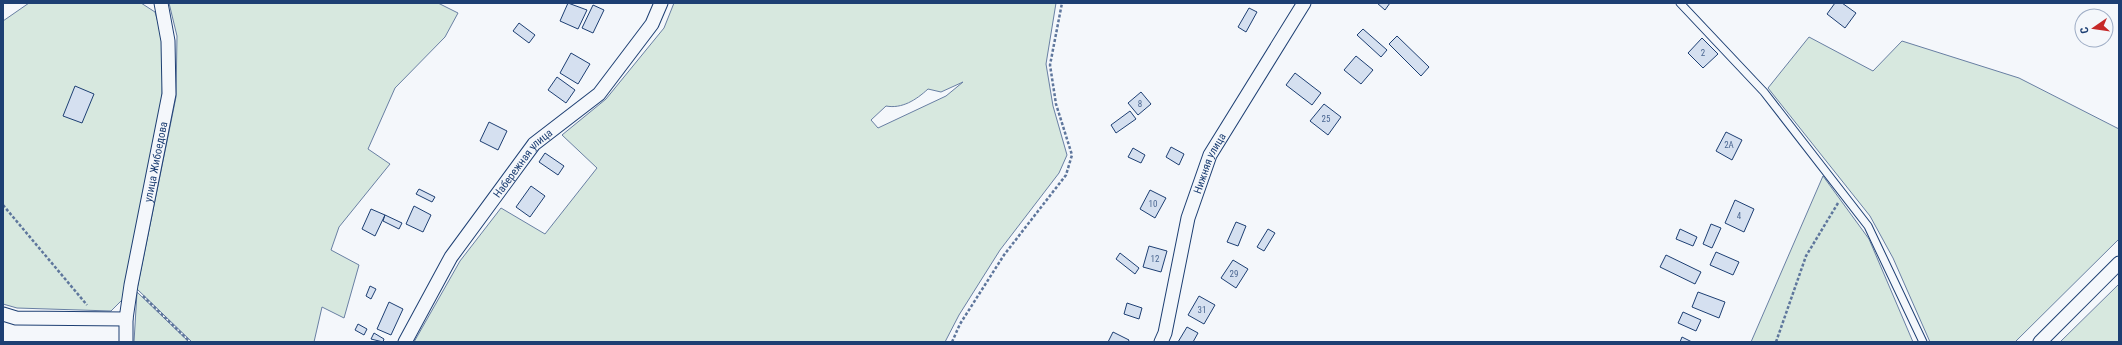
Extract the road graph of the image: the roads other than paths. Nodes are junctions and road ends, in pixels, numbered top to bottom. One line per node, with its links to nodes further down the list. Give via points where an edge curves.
1 (161, 3): 7 (street, улица Жибоедова, via 168,41 169,94)
2 (661, 3): 9 (street, Набережная улица, via 652,24 599,94 534,144 451,257)
3 (1304, 3): 10 (street, Нижняя улица, via 1210,155 1188,218)
4 (1680, 3): 11 (lane, via 1764,92 1868,226)
5 (2119, 263): 12 (street)
6 (3, 314): 7 (street, via 16,318)
7 (126, 319): 8 (street, улица Жибоедова)
8 (126, 342)
9 (405, 342)
10 (1161, 342)
11 (1923, 342)
12 (2040, 342)

